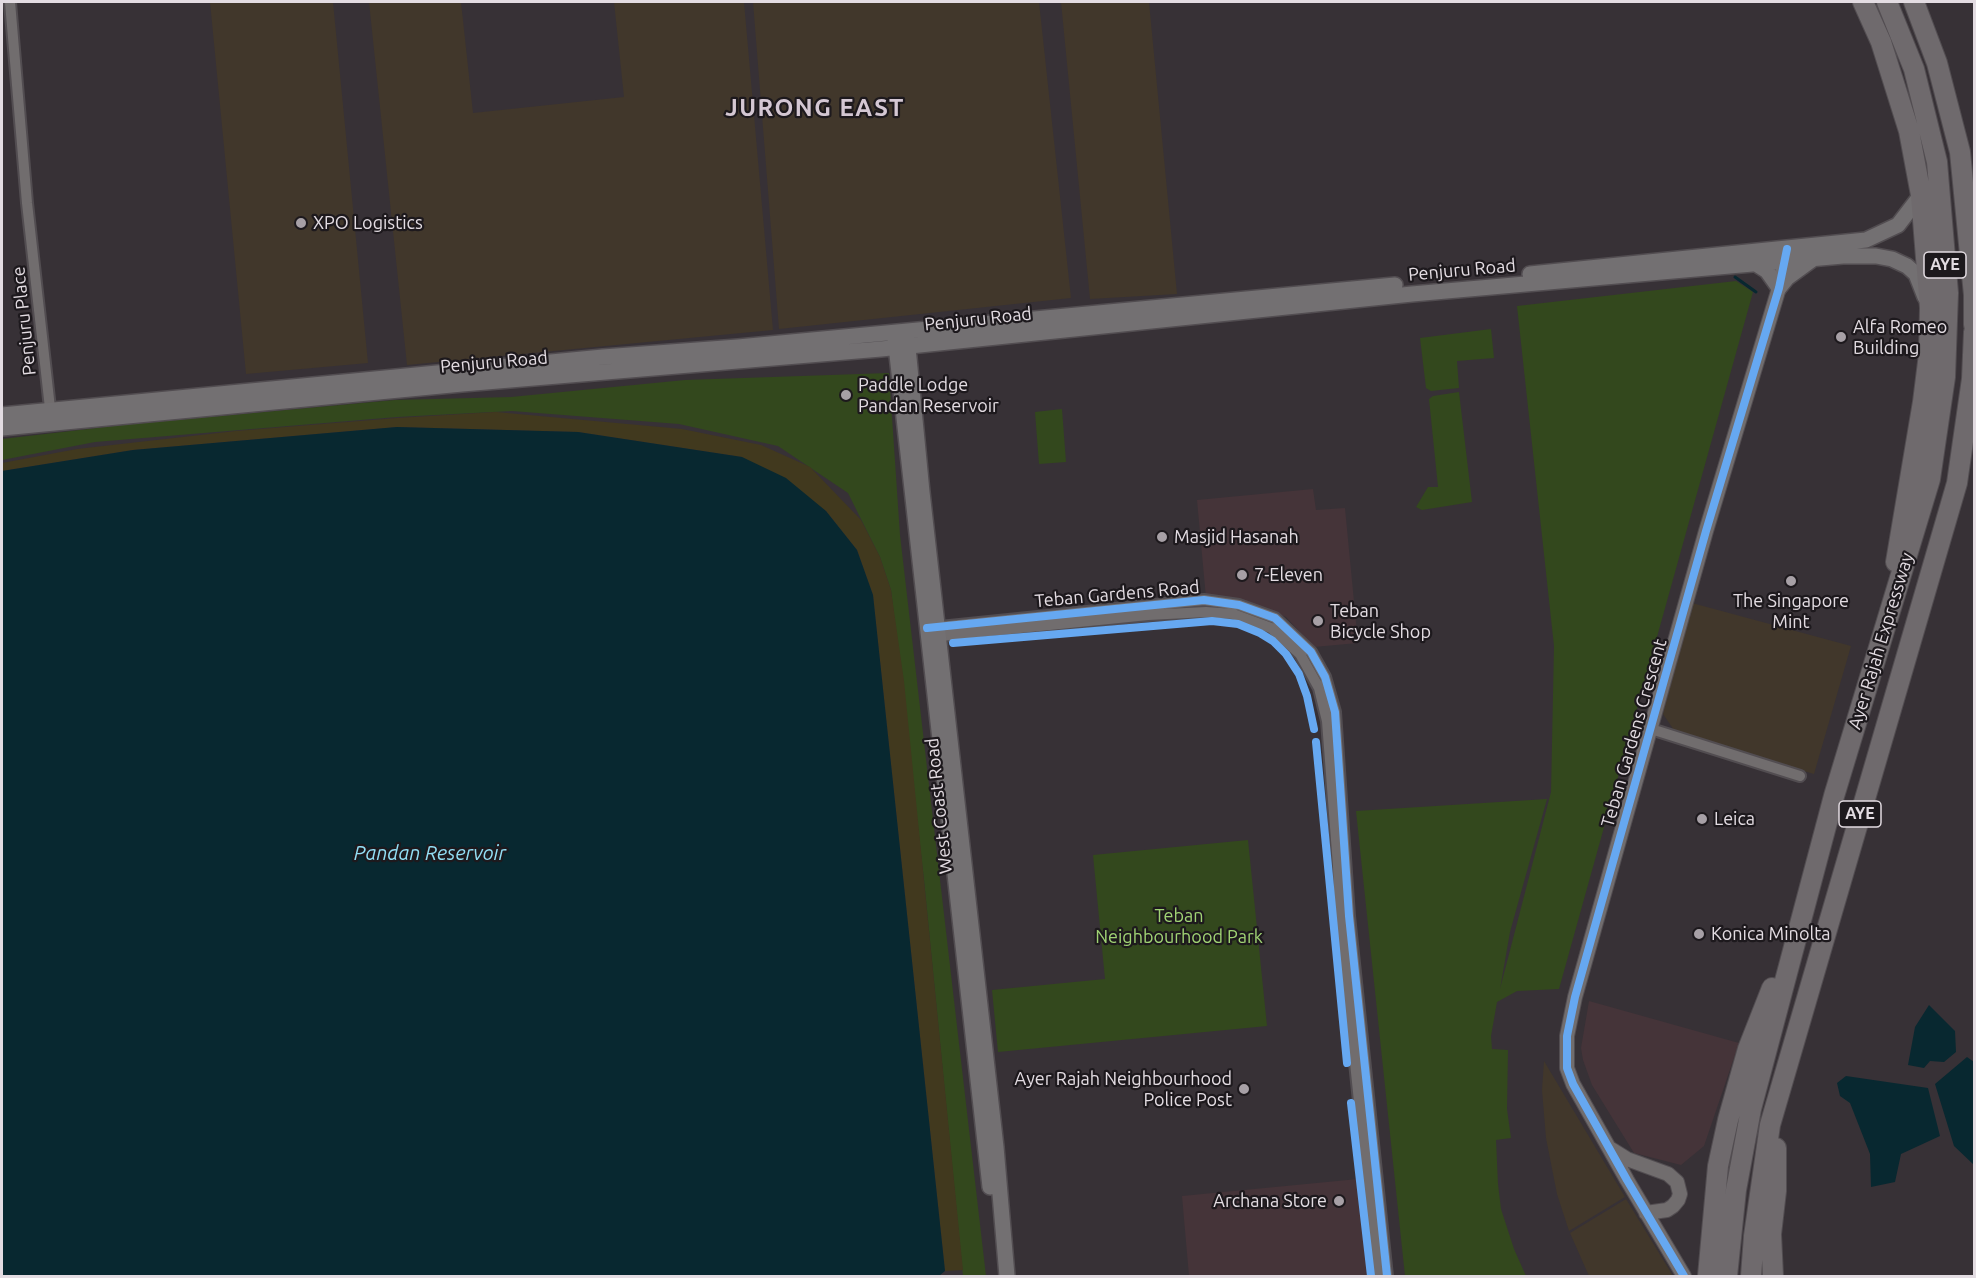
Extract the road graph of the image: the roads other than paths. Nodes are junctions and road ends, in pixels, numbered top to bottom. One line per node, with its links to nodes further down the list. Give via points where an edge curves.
1 (10, 2): 16 (street, Penjuru Place)
2 (1863, 2): 5 (highway, via 1881,42 1909,131)
3 (1887, 2): 18 (highway, Ayer Rajah Expressway / AYE, via 1914,69 1937,162 1948,293 1945,377 1930,479)
4 (1914, 2): 12 (highway, AYE, via 1937,63 1960,152)
5 (1921, 195): 6 (main road, Penjuru Road, via 1898,225 1875,237); 11 (highway)
6 (1786, 255): 7 (main road, Penjuru Road); 8 (main road, Penjuru Road); 9 (street, Teban Gardens Crescent); 10 (main road, Penjuru Road)
7 (1813, 259): 9 (main road); 11 (main road, Penjuru Road, via 1892,259 1916,274)
8 (1756, 264): 9 (main road, via 1767,271); 10 (main road, Penjuru Road)
9 (1779, 288): 20 (street, Teban Gardens Crescent)
10 (1379, 292): 14 (main road, Penjuru Road)
11 (1930, 308): 18 (highway, via 1923,402 1895,568)
12 (1974, 325)
13 (1974, 332): 24 (highway, Ayer Rajah Expressway / AYE, via 1972,379 1957,483)
14 (901, 339): 16 (main road, Penjuru Road, via 603,357); 19 (main road, West Coast Road)
15 (2, 415): 16 (main road, Penjuru Road)
16 (50, 416): 17 (main road, Penjuru Road)
17 (2, 428)
18 (1899, 579): 22 (highway, Ayer Rajah Expressway / AYE)
19 (933, 632): 23 (street, Teban Gardens Road, via 1204,600 1239,605 1275,618 1311,652 1325,677 1335,712); 27 (main road, West Coast Road); 28 (main road, West Coast Road, via 996,1147)
20 (1651, 729): 21 (street, Teban Gardens Crescent); 25 (street, Teban Gardens Crescent, via 1567,1036 1567,1068 1573,1084)
21 (1800, 776)
22 (1806, 902): 32 (highway, via 1748,1049 1730,1113 1718,1166); 33 (highway, Ayer Rajah Expressway / AYE, via 1751,1109 1736,1190)
23 (1345, 917): 29 (street, Teban Gardens Road); 30 (street, Teban Gardens Road)
24 (1770, 1125): 34 (highway, Ayer Rajah Expressway / AYE); 35 (highway, via 1777,1155)
25 (1609, 1148): 26 (street, Teban Gardens Crescent); 26 (street, via 1627,1160 1668,1174 1677,1182 1680,1194 1673,1206)
26 (1646, 1213): 31 (street, Teban Gardens Crescent)
27 (1000, 1276)
28 (1007, 1276)
29 (1377, 1276)
30 (1387, 1276)
31 (1684, 1276)
32 (1708, 1276)
33 (1727, 1276)
34 (1752, 1276)
35 (1773, 1276)

